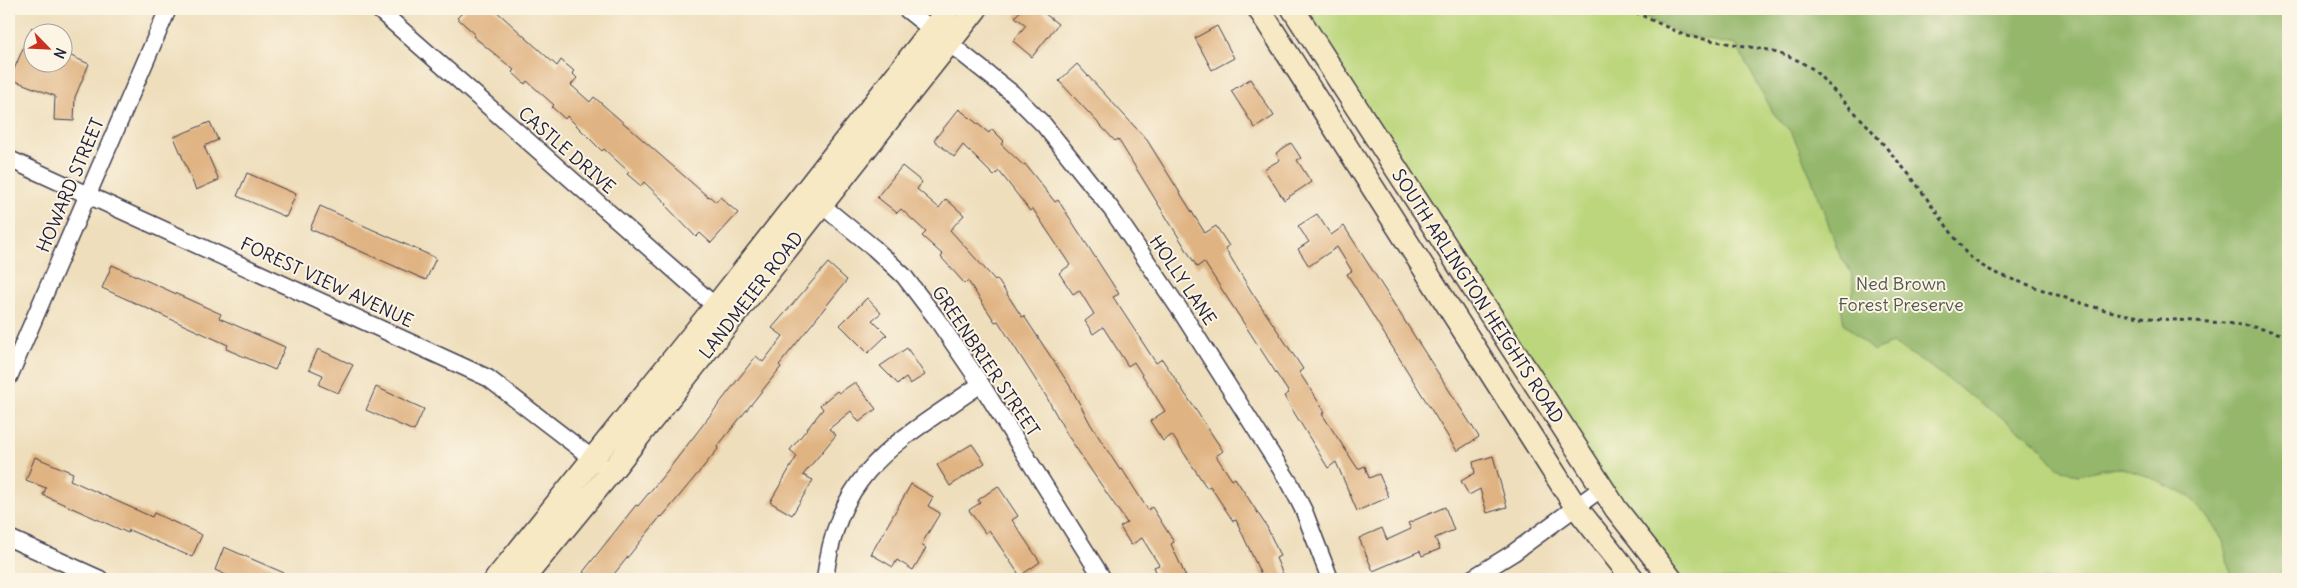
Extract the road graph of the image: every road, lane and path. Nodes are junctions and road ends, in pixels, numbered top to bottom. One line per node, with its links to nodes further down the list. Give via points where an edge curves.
1 (168, 9): 11 (street, HOWARD STREET)
2 (378, 9): 13 (street, CASTLE DRIVE)
3 (906, 9): 9 (street, HOLLY LANE)
4 (948, 9): 9 (main road, LANDMEIER ROAD)
5 (976, 9): 9 (main road, LANDMEIER ROAD)
6 (1259, 9): 19 (main road, SOUTH ARLINGTON HEIGHTS ROAD)
7 (1293, 9): 18 (main road, SOUTH ARLINGTON HEIGHTS ROAD)
8 (1628, 9): 14 (path, via 1686,36 1768,50 1797,60 1813,70 1867,125 1912,178 1966,253 1989,271 2124,314 2248,327)
9 (941, 35): 12 (main road, LANDMEIER ROAD); 26 (street, HOLLY LANE, via 1030,109 1112,210 1291,485)
10 (9, 159): 11 (street, FOREST VIEW AVENUE)
11 (88, 194): 15 (street, HOWARD STREET); 17 (street, FOREST VIEW AVENUE, via 488,378)
12 (814, 198): 13 (main road, LANDMEIER ROAD); 16 (street, GREENBRIER STREET, via 904,276)
13 (723, 313): 17 (main road, LANDMEIER ROAD)
14 (2288, 337)
15 (9, 378)
16 (981, 384): 24 (street, via 898,441 874,463 843,508); 25 (street, GREENBRIER STREET)
17 (602, 466): 22 (main road, LANDMEIER ROAD); 23 (main road, LANDMEIER ROAD)
18 (1602, 488): 19 (street); 29 (main road, SOUTH ARLINGTON HEIGHTS ROAD)
19 (1576, 507): 27 (street); 28 (main road, SOUTH ARLINGTON HEIGHTS ROAD)
20 (9, 538): 21 (street)
21 (100, 579)
22 (496, 579)
23 (523, 579)
24 (825, 579)
25 (1103, 579)
26 (1330, 579)
27 (1471, 579)
28 (1633, 579)
29 (1671, 579)

